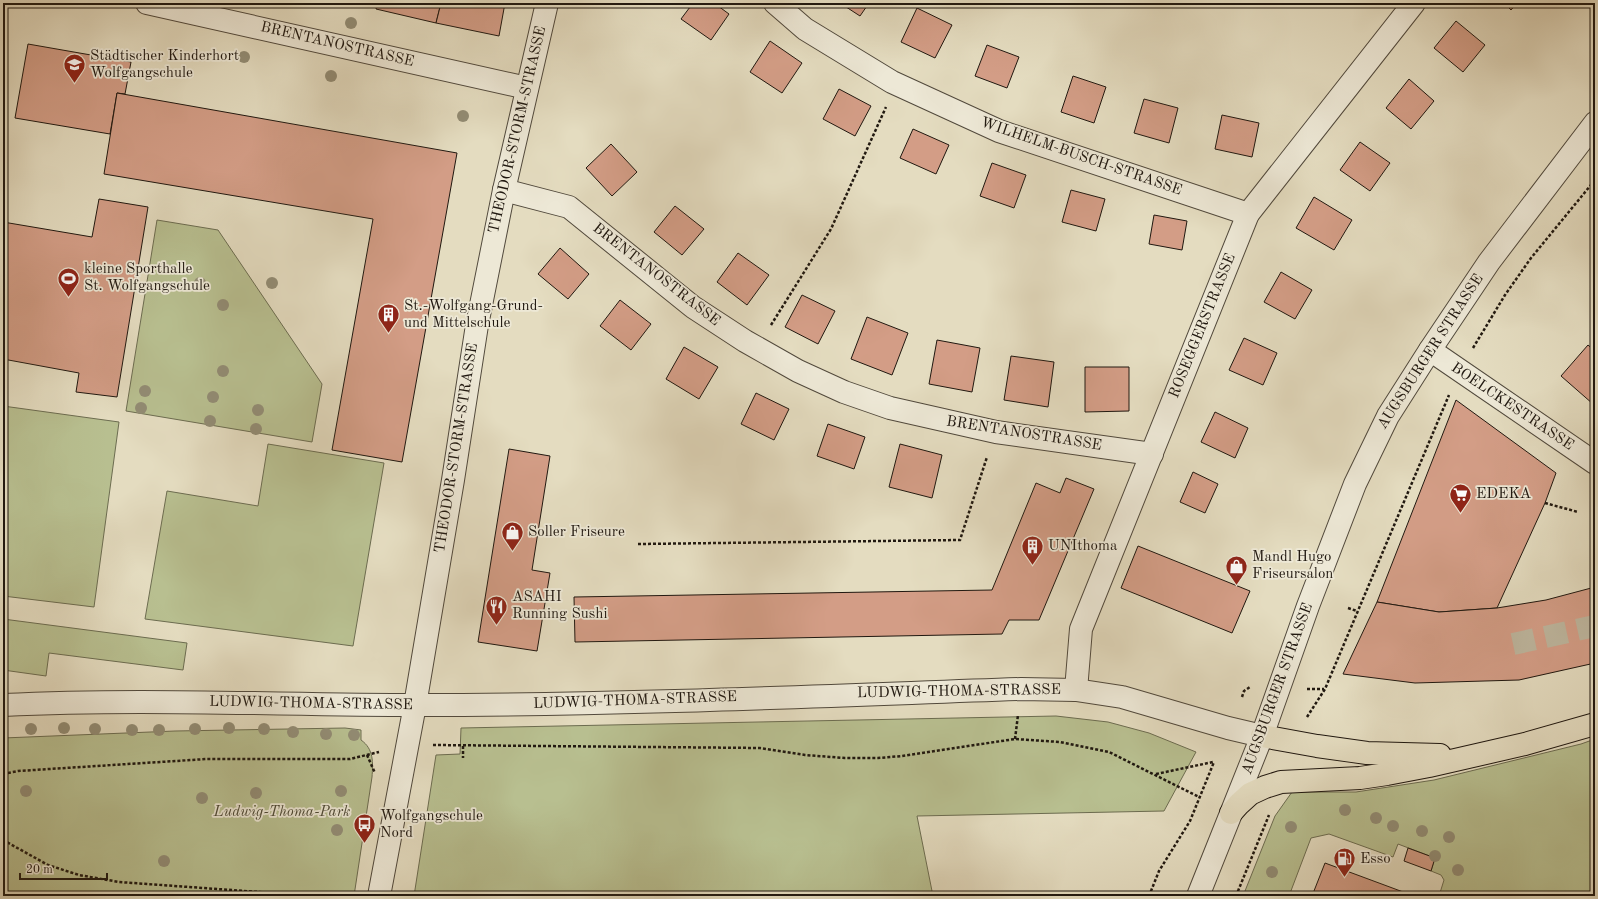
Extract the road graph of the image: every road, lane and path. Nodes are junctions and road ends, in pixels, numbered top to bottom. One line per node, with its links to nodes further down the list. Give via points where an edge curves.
1 (147, 3): 8 (street, BRENTANOSTRASSE)
2 (547, 3): 8 (street, THEODOR-STORM-STRASSE)
3 (775, 3): 7 (street, WILHELM-BUSCH-STRASSE, via 805,29)
4 (1364, 3): 6 (path)
5 (1414, 3): 12 (street, ROSEGGERSTRASSE)
6 (1370, 4)
7 (897, 84): 12 (street, WILHELM-BUSCH-STRASSE, via 999,131); 13 (path, via 831,229)
8 (527, 88): 11 (street, THEODOR-STORM-STRASSE)
9 (1595, 123): 14 (street, AUGSBURGER STRASSE, via 1489,262)
10 (1595, 180): 15 (path, via 1531,258 1505,295)
11 (504, 190): 13 (street, BRENTANOSTRASSE, via 569,207 693,307); 30 (street, THEODOR-STORM-STRASSE, via 477,325)
12 (1248, 214): 17 (street, ROSEGGERSTRASSE)
13 (757, 347): 16 (street, BRENTANOSTRASSE, via 798,371 844,392 890,408)
14 (1430, 350): 15 (street, BOELCKESTRASSE); 33 (street, AUGSBURGER STRASSE, via 1388,416 1355,484 1291,651)
15 (1459, 371): 18 (street, BOELCKESTRASSE); 23 (path)
16 (996, 432): 17 (street, BRENTANOSTRASSE); 21 (path, via 960,540)
17 (1152, 454): 27 (street, ROSEGGERSTRASSE, via 1081,629)
18 (1595, 463)
19 (1545, 503): 20 (path)
20 (1578, 512)
21 (638, 544)
22 (1348, 608): 23 (path)
23 (1357, 611): 26 (path)
24 (1252, 686): 28 (path, via 1244,691)
25 (1302, 688): 26 (path, AUGSBURGER STRASSE)
26 (1325, 689): 31 (path)
27 (1076, 690): 30 (street, LUDWIG-THOMA-STRASSE, via 1021,689 574,704); 33 (street, LUDWIG-THOMA-STRASSE, via 1122,697)
28 (1242, 697)
29 (3, 705): 30 (street, LUDWIG-THOMA-STRASSE, via 138,702)
30 (415, 705): 34 (street, THEODOR-STORM-STRASSE)
31 (1307, 718)
32 (1595, 724): 36 (highway)
33 (1262, 736): 36 (highway, via 1367,753); 41 (street, AUGSBURGER STRASSE)
34 (407, 745): 35 (path); 38 (path, via 350,759 207,759); 46 (street, THEODOR-STORM-STRASSE)
35 (463, 746): 37 (path); 39 (path, via 760,748 805,755 878,758 1015,739 1060,742 1109,752)
36 (1471, 756): 41 (highway, via 1387,774 1282,782 1250,794)
37 (463, 758)
38 (3, 774)
39 (1155, 775): 40 (path); 40 (path, via 1214,762)
40 (1199, 797): 44 (path, via 1190,821 1159,871)
41 (1232, 813): 47 (street, AUGSBURGER STRASSE)
42 (3, 840): 45 (path, via 48,865 79,875 119,882)
43 (1144, 893): 44 (path)
44 (1149, 895)
45 (315, 896)
46 (379, 896)
47 (1198, 896)

